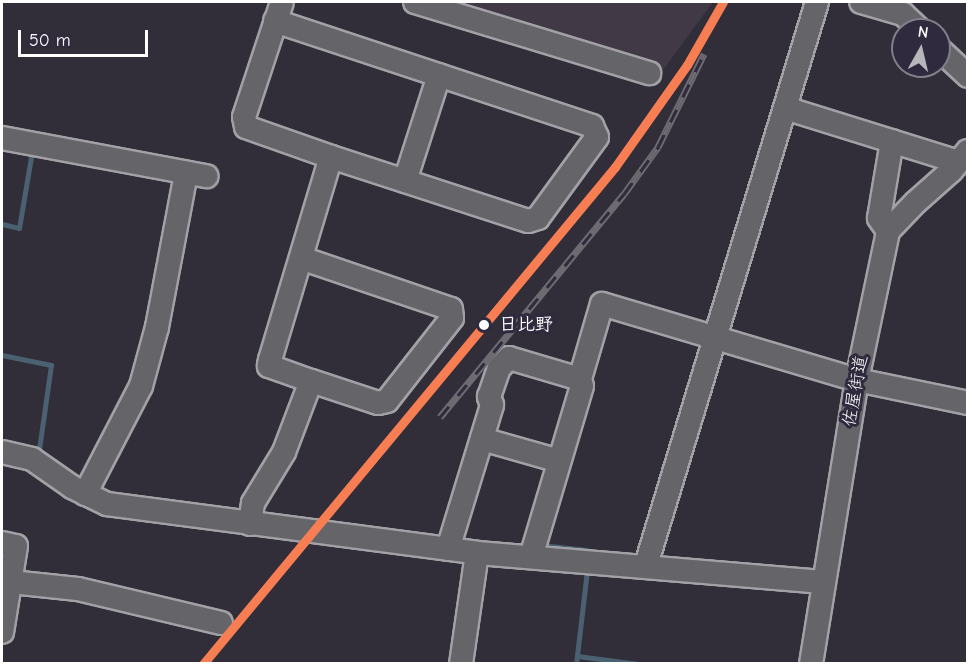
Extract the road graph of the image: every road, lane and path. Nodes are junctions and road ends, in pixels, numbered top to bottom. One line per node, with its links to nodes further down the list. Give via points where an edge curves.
1 (415, 2): 7 (street)
2 (817, 2): 10 (street)
3 (861, 2): 5 (street)
4 (278, 11): 8 (street); 13 (street, via 244,117 246,127)
5 (907, 18)
6 (951, 60): 9 (street)
7 (649, 73)
8 (439, 75): 15 (street); 15 (street, via 592,126 597,137 538,218 528,221)
9 (968, 76)
10 (785, 108): 12 (street); 18 (street)
11 (2, 138): 26 (street, via 196,174 141,386)
12 (892, 141): 14 (street); 16 (street, via 879,218)
13 (331, 156): 15 (street); 17 (street)
14 (963, 157): 16 (street)
15 (405, 181)
16 (888, 231): 20 (street, 佐屋街道)
17 (301, 258): 21 (street, via 269,366); 21 (street, via 451,309 452,318 387,401 378,403)
18 (715, 338): 19 (street, via 602,304); 20 (street); 32 (street)
19 (580, 379): 23 (street, via 509,358 500,368 489,397 492,405); 25 (street, via 582,386)
20 (857, 380): 22 (street); 34 (street, 佐屋街道)
21 (311, 381): 27 (street, via 284,452 253,503)
22 (968, 403)
23 (482, 439): 25 (street); 29 (street)
24 (2, 452): 26 (street, via 32,459)
25 (559, 461): 31 (street)
26 (85, 494): 27 (street, via 106,504)
27 (250, 524): 29 (street)
28 (2, 543): 33 (street, via 16,546)
29 (448, 549): 30 (street)
30 (477, 553): 31 (street); 37 (street)
31 (531, 557): 32 (street)
32 (646, 565): 34 (street)
33 (11, 582): 35 (street, via 78,589); 36 (street)
34 (824, 582): 38 (street, 佐屋街道)
35 (221, 623)
36 (2, 632)
37 (461, 663)
38 (812, 663)

